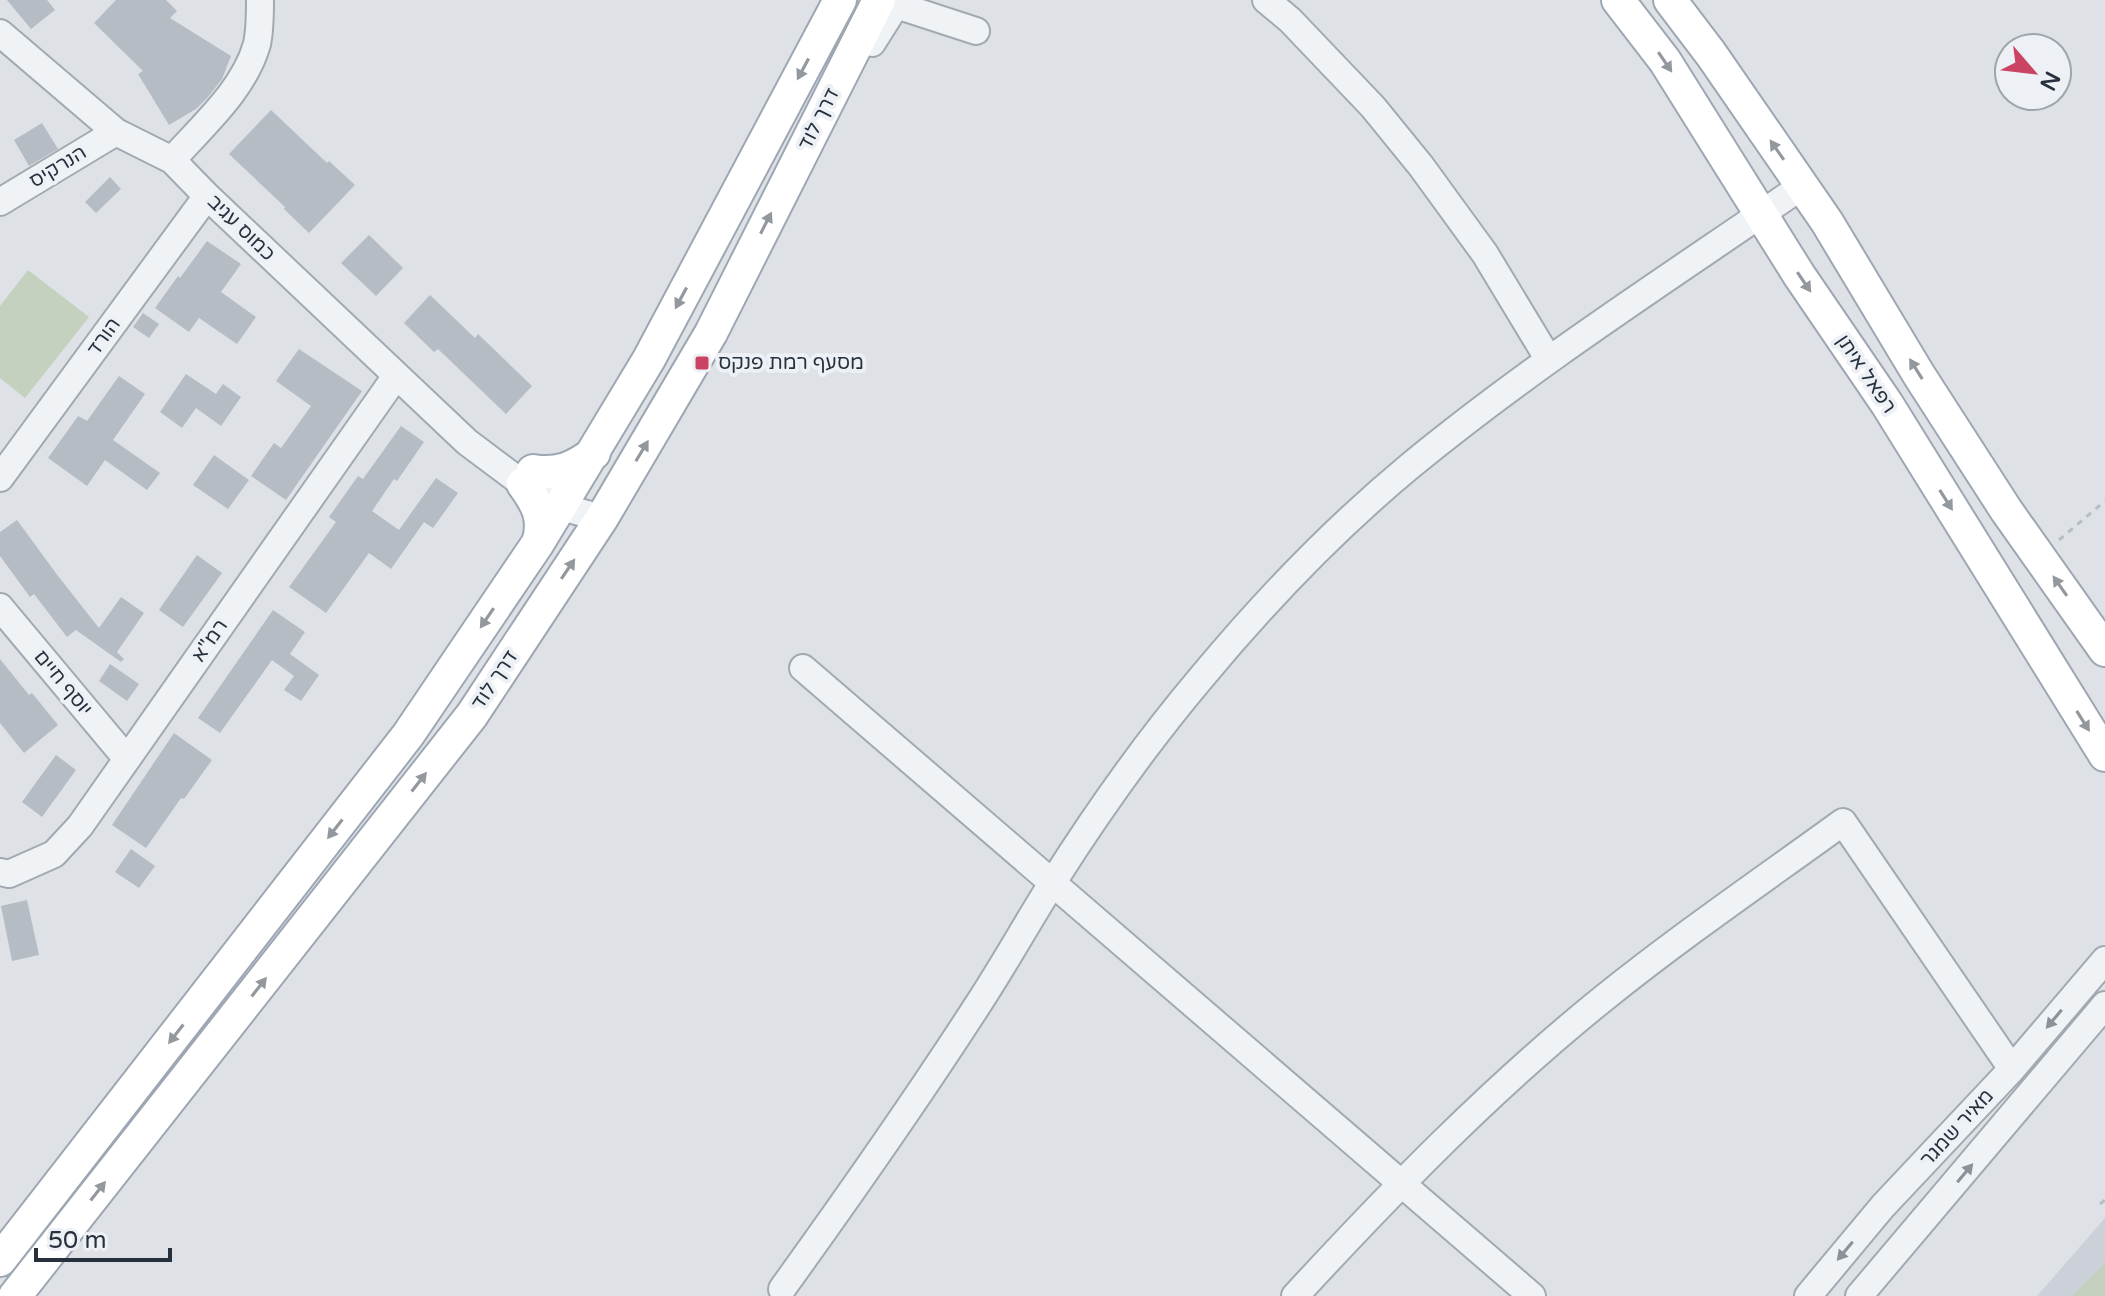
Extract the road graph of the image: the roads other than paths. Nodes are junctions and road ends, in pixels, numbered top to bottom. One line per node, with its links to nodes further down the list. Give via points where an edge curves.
1 (260, 0): 10 (street, via 257,42 238,85)
2 (840, 0): 17 (main road, דרך לוד, one-way to 17)
3 (1266, 0): 15 (street, via 1363,96 1421,166 1485,254)
4 (1618, 0): 14 (main road, רפאל איתן, one-way to 14, via 1665,61)
5 (1670, 0): 11 (main road, one-way to 5)
6 (891, 2): 7 (street); 21 (main road, דרך לוד, one-way to 6, via 711,333 828,100)
7 (976, 31)
8 (0, 33): 9 (street, כמוס עגיב)
9 (116, 132): 10 (street, כמוס עגיב); 13 (street, הנרקיס)
10 (172, 160): 12 (street, כמוס עגיב)
11 (1802, 186): 14 (street); 24 (main road, one-way to 11, via 2006,510)
12 (207, 196): 16 (street, כמוס עגיב); 19 (street, הורד)
13 (0, 202)
14 (1761, 215): 15 (street); 26 (main road, רפאל איתן, one-way to 26, via 1887,404)
15 (1549, 360): 29 (street, via 1408,468 1286,583 1156,732)
16 (396, 376): 18 (street, כמוס עגיב, via 467,442); 27 (street, רמ"א)
17 (594, 453): 18 (main road, via 567,470); 20 (main road, דרך לוד)
18 (528, 477): 20 (street, כמוס עגיב); 22 (main road, via 543,527)
19 (0, 478)
20 (566, 499): 21 (street, כמוס עגיב); 22 (main road, דרך לוד)
21 (602, 518): 38 (main road, דרך לוד, one-way to 21, via 472,715)
22 (538, 543): 36 (main road, דרך לוד, one-way to 36, via 408,735)
23 (0, 607): 27 (street, יוסף חיים)
24 (2105, 650)
25 (803, 668): 29 (street)
26 (2105, 755)
27 (127, 759): 28 (street, רמ"א, via 54,854 9,874)
28 (0, 872)
29 (1053, 882): 33 (street); 37 (street, via 872,1165)
30 (2105, 960): 32 (street, מאיר שמגר, one-way to 32)
31 (2105, 1006): 35 (street, מאיר שמגר, one-way to 31)
32 (2012, 1069): 33 (street, via 1843,822 1605,997); 34 (street, מאיר שמגר)
33 (1402, 1183): 39 (street); 40 (street)
34 (1883, 1206): 35 (street); 41 (street, מאיר שמגר, one-way to 41)
35 (1914, 1232): 42 (street, מאיר שמגר)
36 (0, 1260)
37 (782, 1289)
38 (15, 1296)
39 (1295, 1296)
40 (1532, 1296)
41 (1808, 1296)
42 (1859, 1296)

